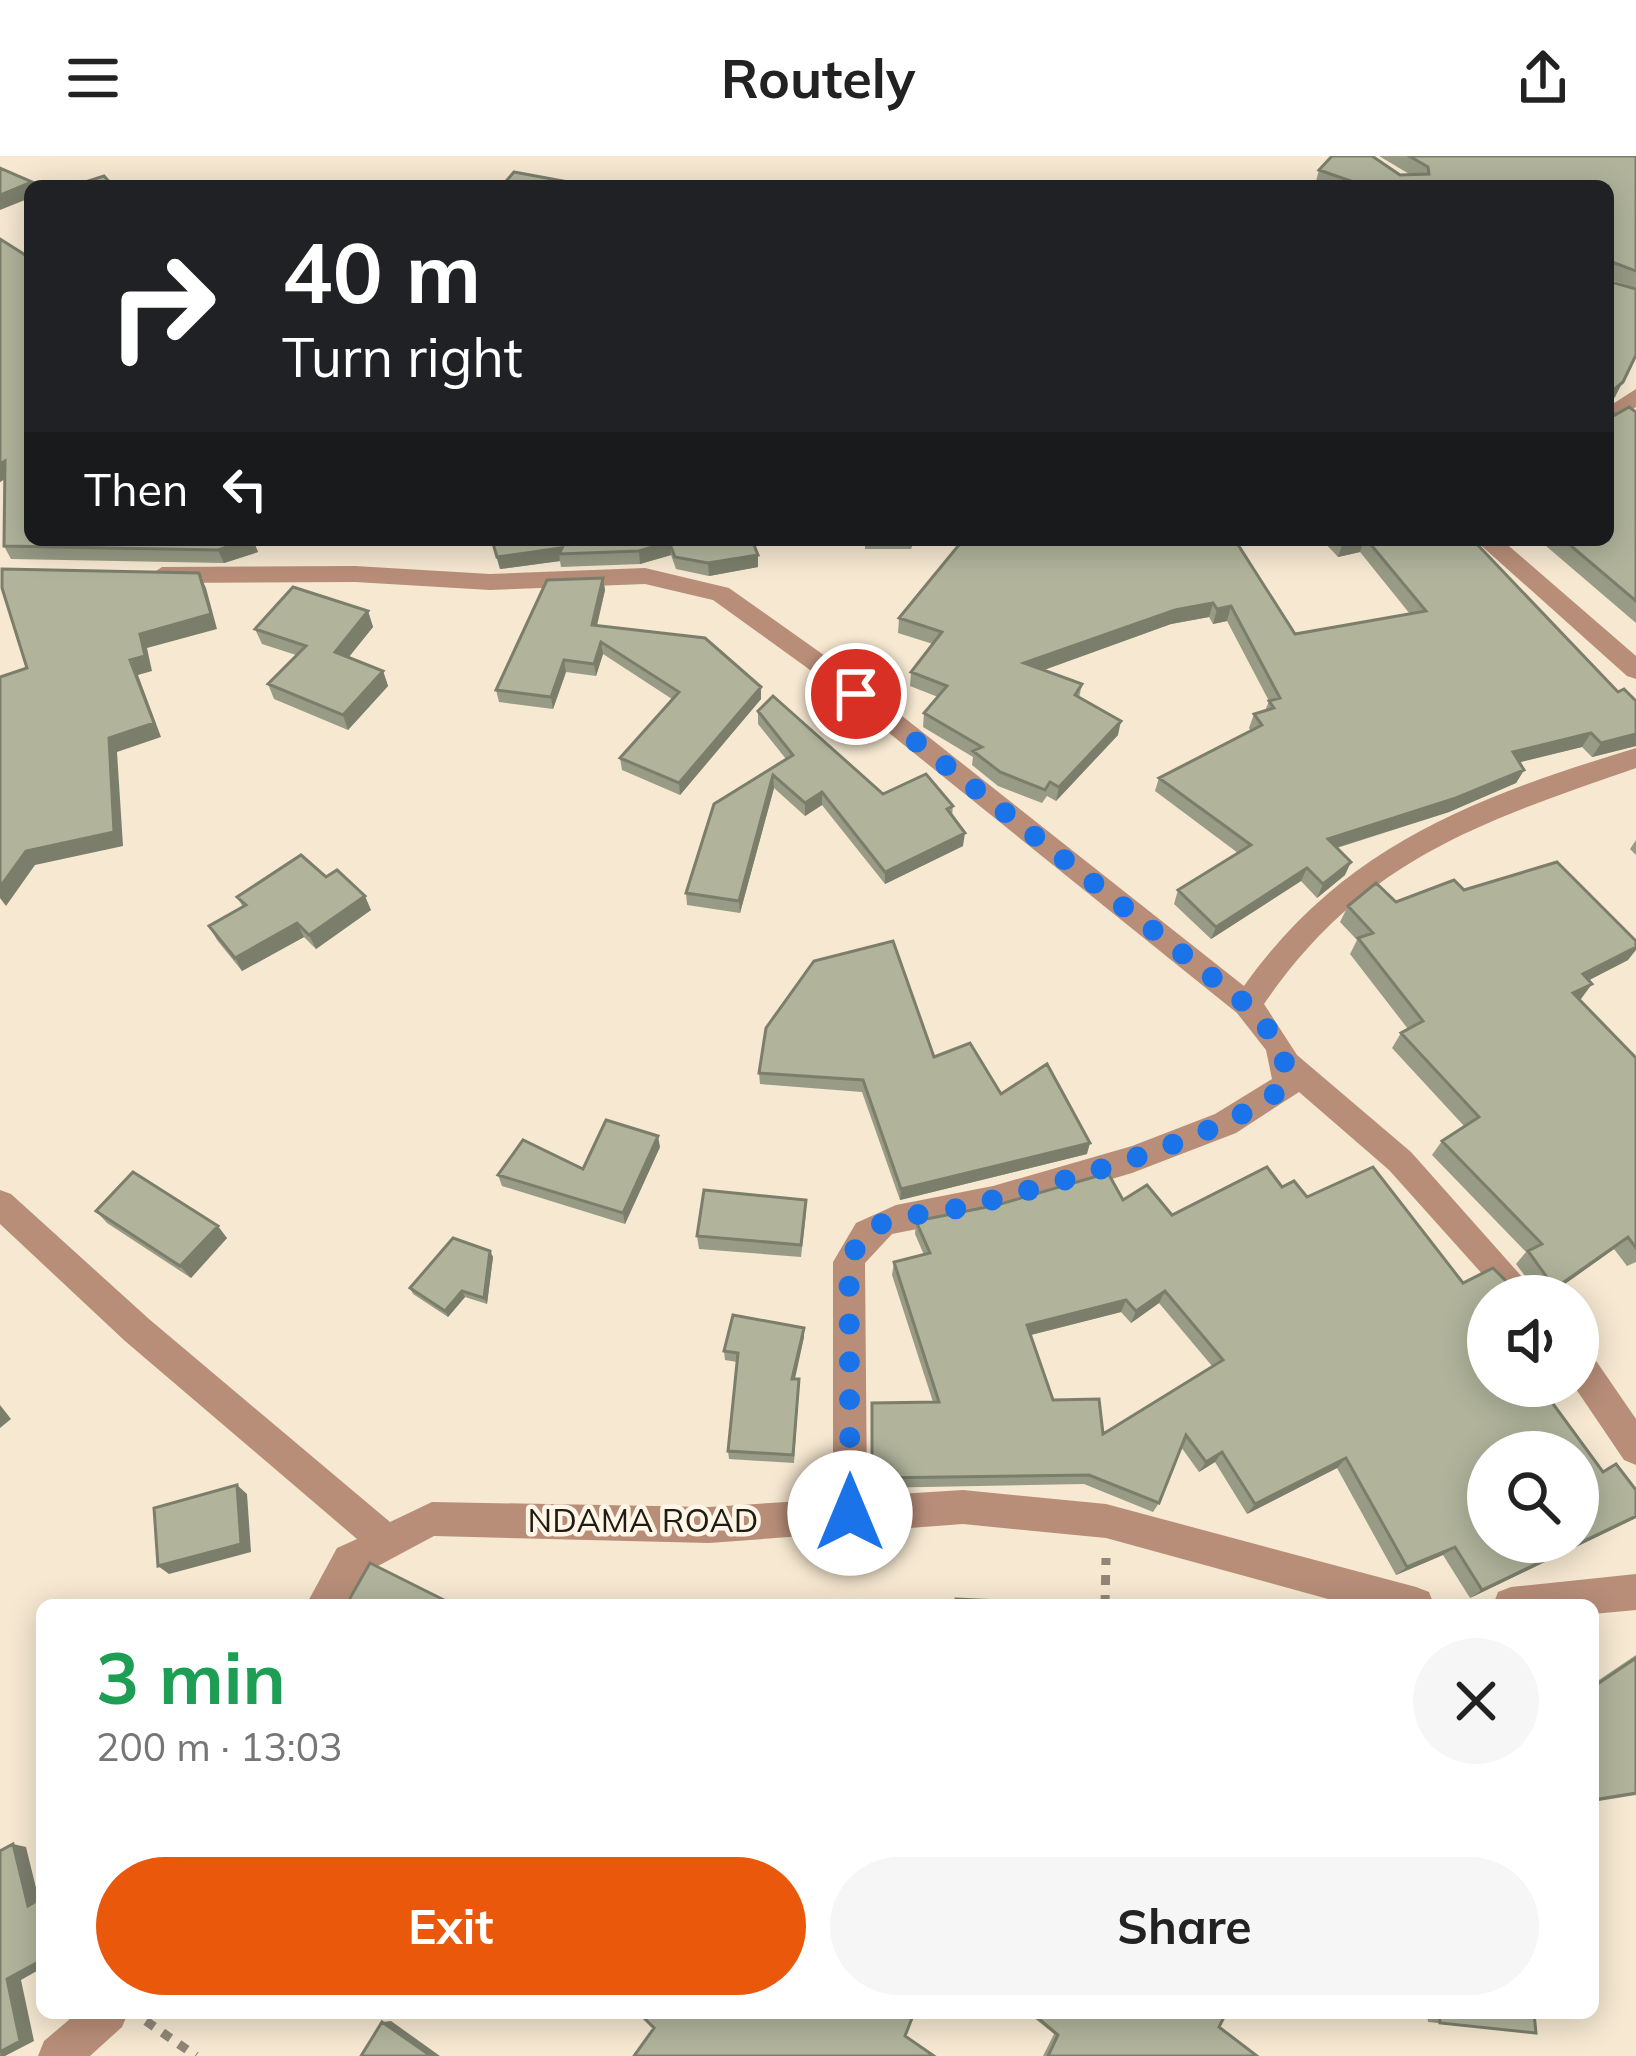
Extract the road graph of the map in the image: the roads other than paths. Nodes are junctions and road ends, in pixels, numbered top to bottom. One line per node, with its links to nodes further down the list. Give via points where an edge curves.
1 (1494, 546): 3 (street)
2 (141, 575): 5 (street, via 490,582 645,576 721,594)
3 (1636, 670)
4 (1636, 758): 5 (street, via 1448,823 1388,857 1300,937)
5 (1247, 1005): 6 (street)
6 (1287, 1064): 8 (street, via 1400,1161); 11 (street, via 1286,1084 1267,1105 1179,1142 962,1208 880,1224 860,1239 849,1262)
7 (0, 1204): 12 (street)
8 (1503, 1275)
9 (1599, 1394): 10 (street)
10 (1636, 1448)
11 (850, 1513): 12 (street, NDAMA ROAD, via 709,1525 432,1520); 15 (street, NDAMA ROAD, via 963,1507 1106,1521)
12 (384, 1539): 14 (street, NDAMA ROAD, via 350,1561)
13 (1636, 1592): 16 (street)
14 (328, 1599)
15 (1394, 1599)
16 (1569, 1599)
17 (101, 2019): 18 (street)
18 (59, 2056)

